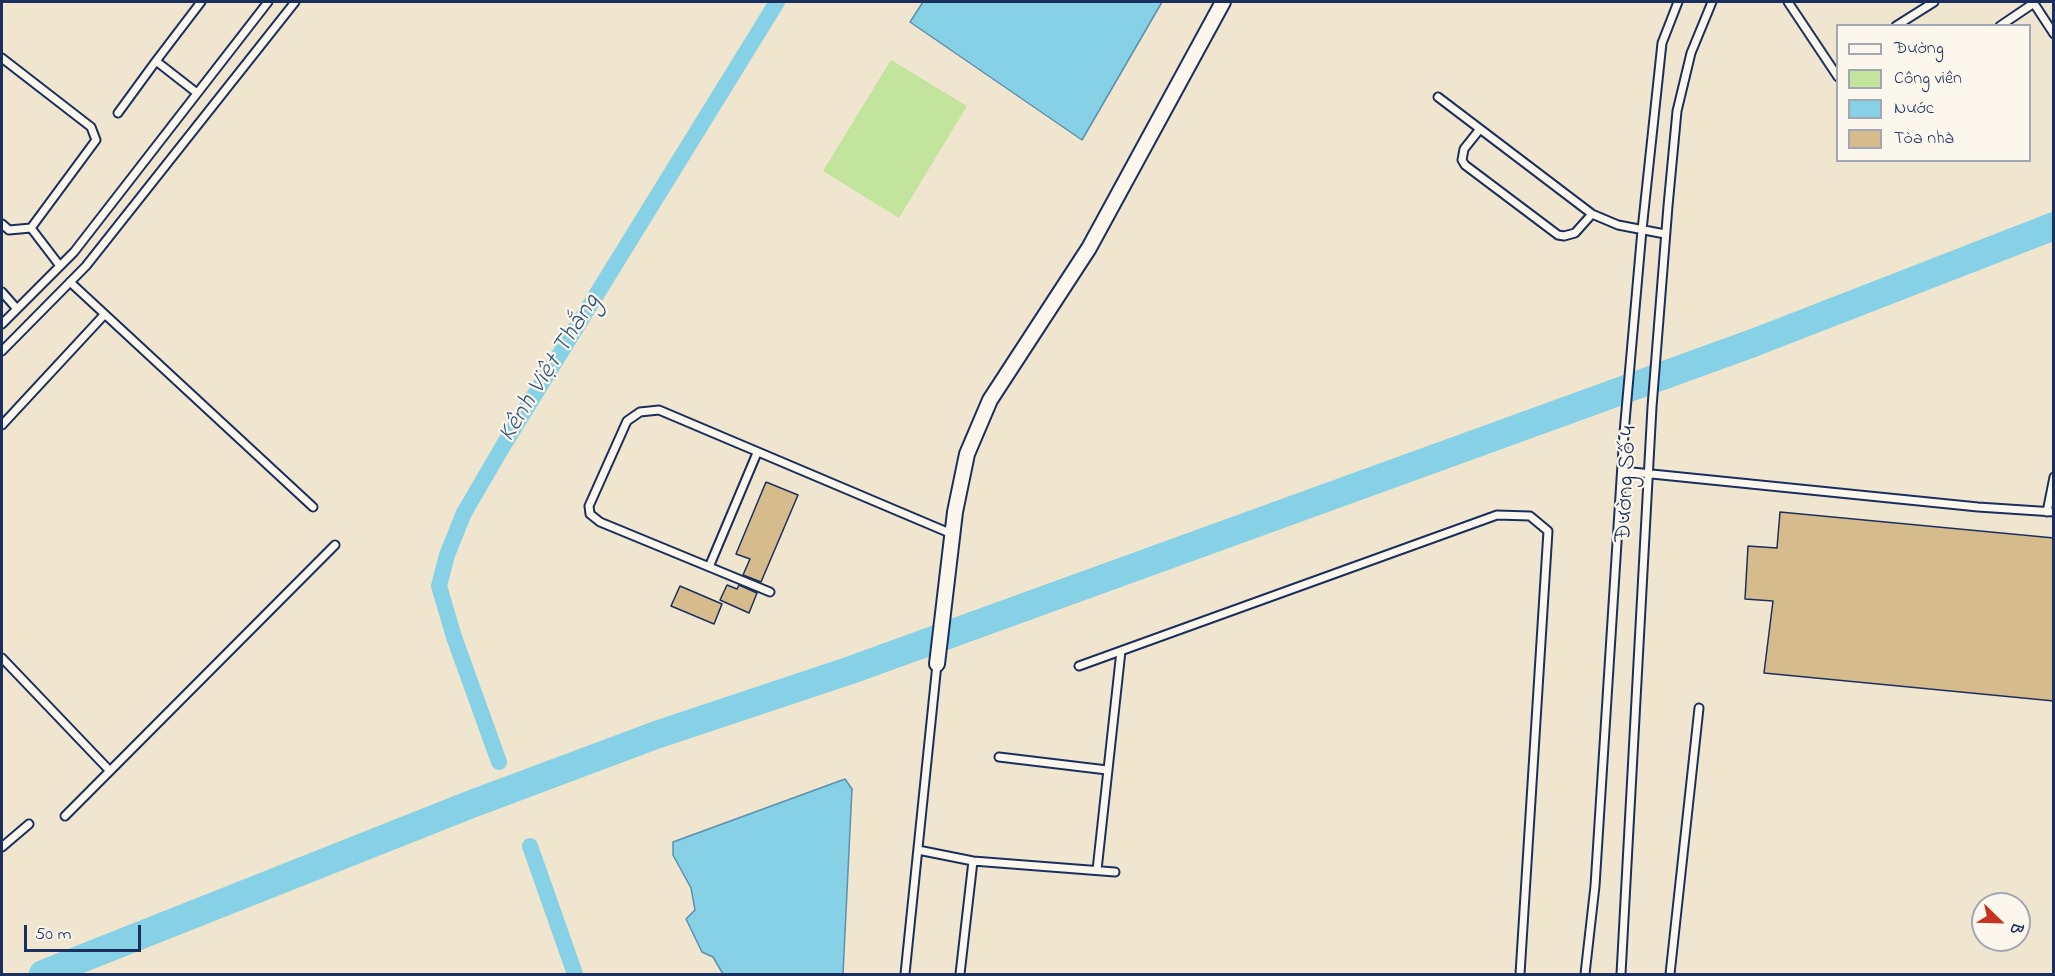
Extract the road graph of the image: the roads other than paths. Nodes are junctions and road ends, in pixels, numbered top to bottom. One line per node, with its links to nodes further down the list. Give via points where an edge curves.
1 (201, 2): 14 (lane)
2 (268, 2): 16 (lane)
3 (295, 2): 26 (lane)
4 (1223, 2): 39 (street, via 1089,248 990,400 967,454)
5 (1678, 2): 23 (lane, via 1662,43)
6 (1712, 2): 24 (lane, Đường Số 4, via 1691,53 1677,111)
7 (1788, 2): 15 (lane)
8 (1934, 2): 10 (lane)
9 (2034, 2): 11 (lane); 12 (lane)
10 (1899, 24)
11 (2004, 24)
12 (2054, 34)
13 (2, 58): 22 (lane, via 92,127 96,140)
14 (156, 61): 16 (lane); 18 (lane)
15 (1834, 65)
16 (197, 93): 25 (lane)
17 (1438, 97): 19 (lane)
18 (118, 114)
19 (1480, 129): 20 (lane); 20 (lane, via 1464,149 1465,165 1558,235 1575,233)
20 (1592, 214): 23 (lane)
21 (2, 224): 22 (lane, via 9,230)
22 (31, 228): 25 (lane)
23 (1642, 230): 24 (lane); 34 (lane)
24 (1665, 234): 35 (lane, Đường Số 4)
25 (60, 266): 28 (lane)
26 (70, 282): 29 (lane); 31 (lane)
27 (2, 292): 28 (lane)
28 (17, 309): 30 (lane)
29 (104, 315): 32 (lane); 37 (lane)
30 (2, 324)
31 (2, 351)
32 (2, 425)
33 (758, 453): 39 (lane); 41 (lane); 41 (lane, via 659,410 640,412 627,421 589,506 590,514 600,522)
34 (1622, 471): 35 (lane); 61 (lane)
35 (1648, 474): 38 (lane); 62 (lane, Đường Số 4)
36 (2054, 477): 38 (lane)
37 (313, 507)
38 (2050, 512)
39 (952, 534): 45 (street)
40 (335, 545): 50 (lane)
41 (709, 567): 42 (lane)
42 (770, 592)
43 (1121, 651): 46 (lane); 49 (lane); 60 (lane, via 1497,515 1530,516 1548,531)
44 (2, 658): 50 (lane)
45 (937, 664): 54 (lane)
46 (1079, 666)
47 (1699, 708): 63 (lane)
48 (999, 757): 49 (lane)
49 (1107, 770): 56 (lane)
50 (110, 771): 51 (lane)
51 (65, 816)
52 (29, 824): 53 (lane)
53 (2, 847)
54 (918, 850): 55 (lane); 58 (lane)
55 (973, 861): 56 (lane); 59 (lane)
56 (1097, 870): 57 (lane)
57 (1114, 872)
58 (904, 975)
59 (960, 975)
60 (1520, 975)
61 (1586, 975)
62 (1621, 975)
63 (1670, 975)

